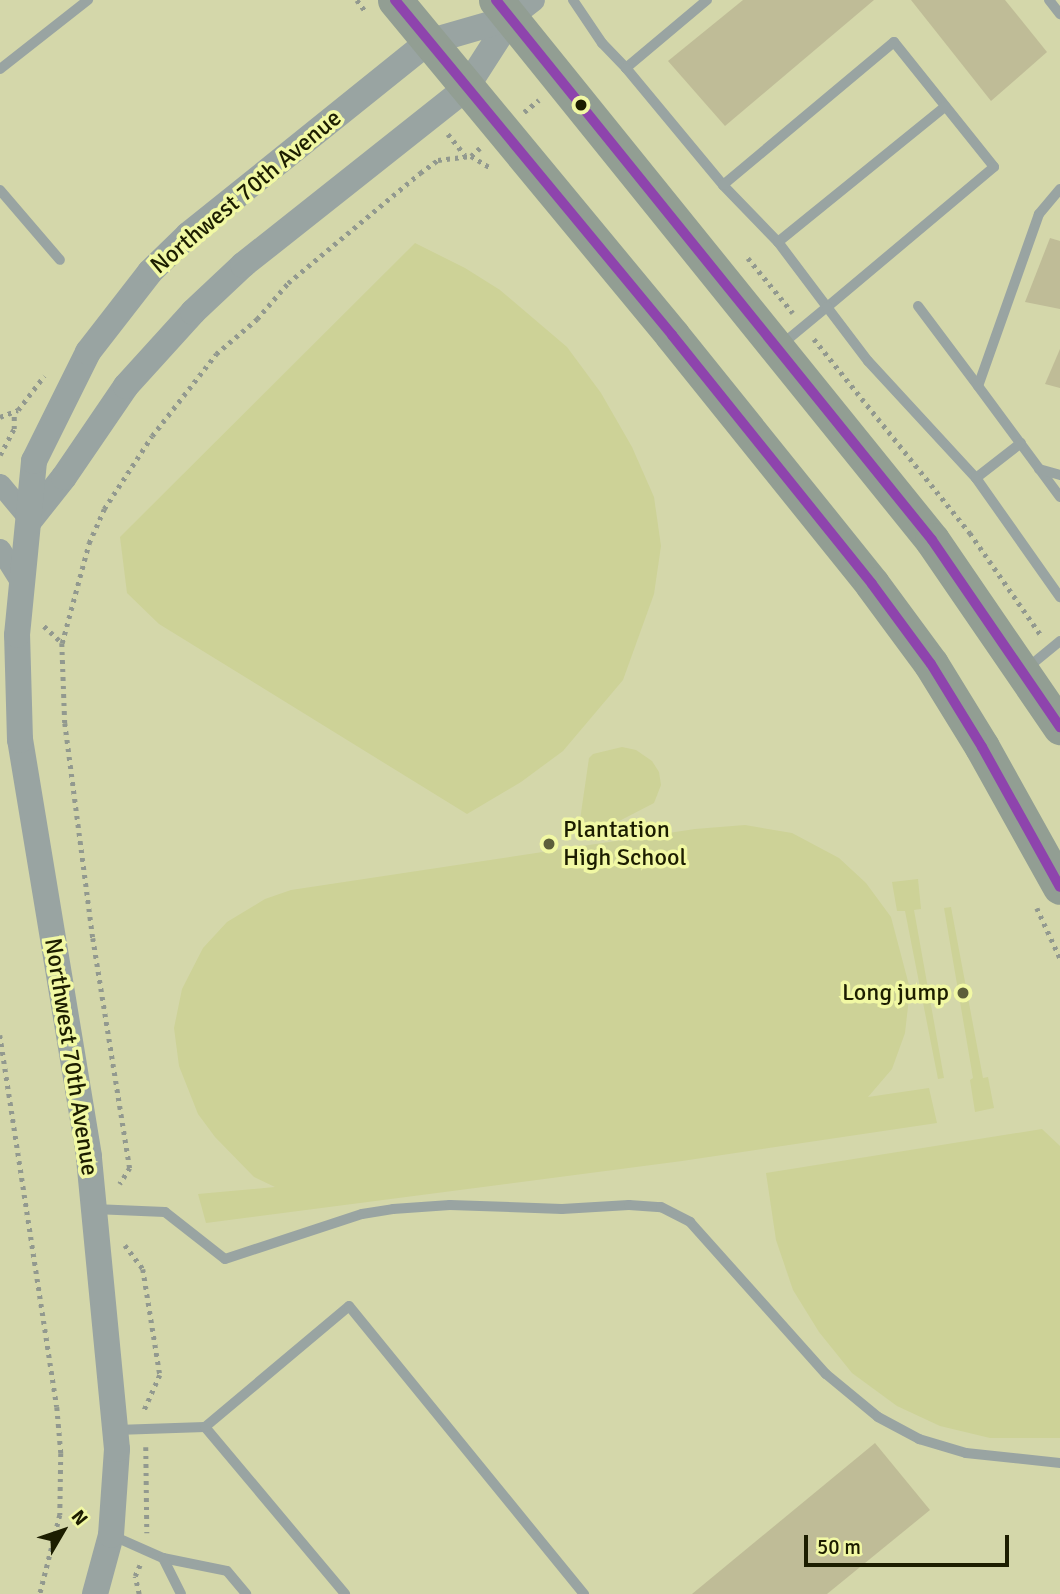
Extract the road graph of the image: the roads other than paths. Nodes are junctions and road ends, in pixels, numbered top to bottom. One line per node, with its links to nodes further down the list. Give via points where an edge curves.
1 (89, 0): 10 (lane)
2 (395, 0): 8 (highway)
3 (573, 0): 9 (lane, via 602,43)
4 (707, 0): 9 (lane)
5 (1049, 0): 7 (lane)
6 (514, 6): 8 (street, Northwest 70th Avenue); 11 (street, Northwest 70th Avenue); 20 (highway)
7 (1060, 14)
8 (428, 42): 11 (highway); 28 (street, Northwest 70th Avenue, via 188,235 150,272 88,352 34,461)
9 (626, 68): 13 (lane)
10 (0, 69)
11 (466, 88): 28 (street, Northwest 70th Avenue, via 243,265 192,312 126,386); 35 (highway, via 672,335 872,583 931,664 1032,831)
12 (946, 107): 13 (lane, via 894,42); 16 (lane); 19 (lane, via 994,167)
13 (723, 185): 16 (lane)
14 (1060, 189): 21 (lane, via 1039,214)
15 (0, 190): 17 (lane)
16 (778, 243): 19 (lane)
17 (60, 260)
18 (918, 306): 21 (lane)
19 (827, 307): 20 (lane); 25 (lane, via 868,361)
20 (778, 348): 33 (highway, via 932,540)
21 (978, 386): 22 (lane)
22 (1021, 443): 23 (lane); 25 (lane)
23 (1039, 469): 24 (lane); 27 (lane)
24 (1060, 475)
25 (976, 478): 31 (lane)
26 (0, 484): 28 (street)
27 (1060, 497)
28 (30, 520): 30 (street, Northwest 70th Avenue)
29 (0, 548): 30 (street)
30 (20, 593): 36 (street, Northwest 70th Avenue, via 20,740 89,1156)
31 (1060, 597)
32 (1060, 641): 33 (lane)
33 (1023, 671): 34 (highway)
34 (1060, 727)
35 (1045, 891)
36 (105, 1209): 38 (street, Northwest 70th Avenue); 39 (lane, via 165,1212 225,1259 362,1214 393,1209 450,1205 661,1207 690,1222 826,1374 878,1418 919,1439 966,1453)
37 (205, 1427): 38 (lane); 45 (lane); 46 (lane, via 349,1306)
38 (116, 1430): 40 (street, Northwest 70th Avenue)
39 (1060, 1463)
40 (111, 1535): 41 (lane); 42 (street, Northwest 70th Avenue)
41 (163, 1558): 43 (lane); 44 (lane, via 227,1571)
42 (95, 1594)
43 (181, 1594)
44 (246, 1594)
45 (345, 1594)
46 (584, 1594)

